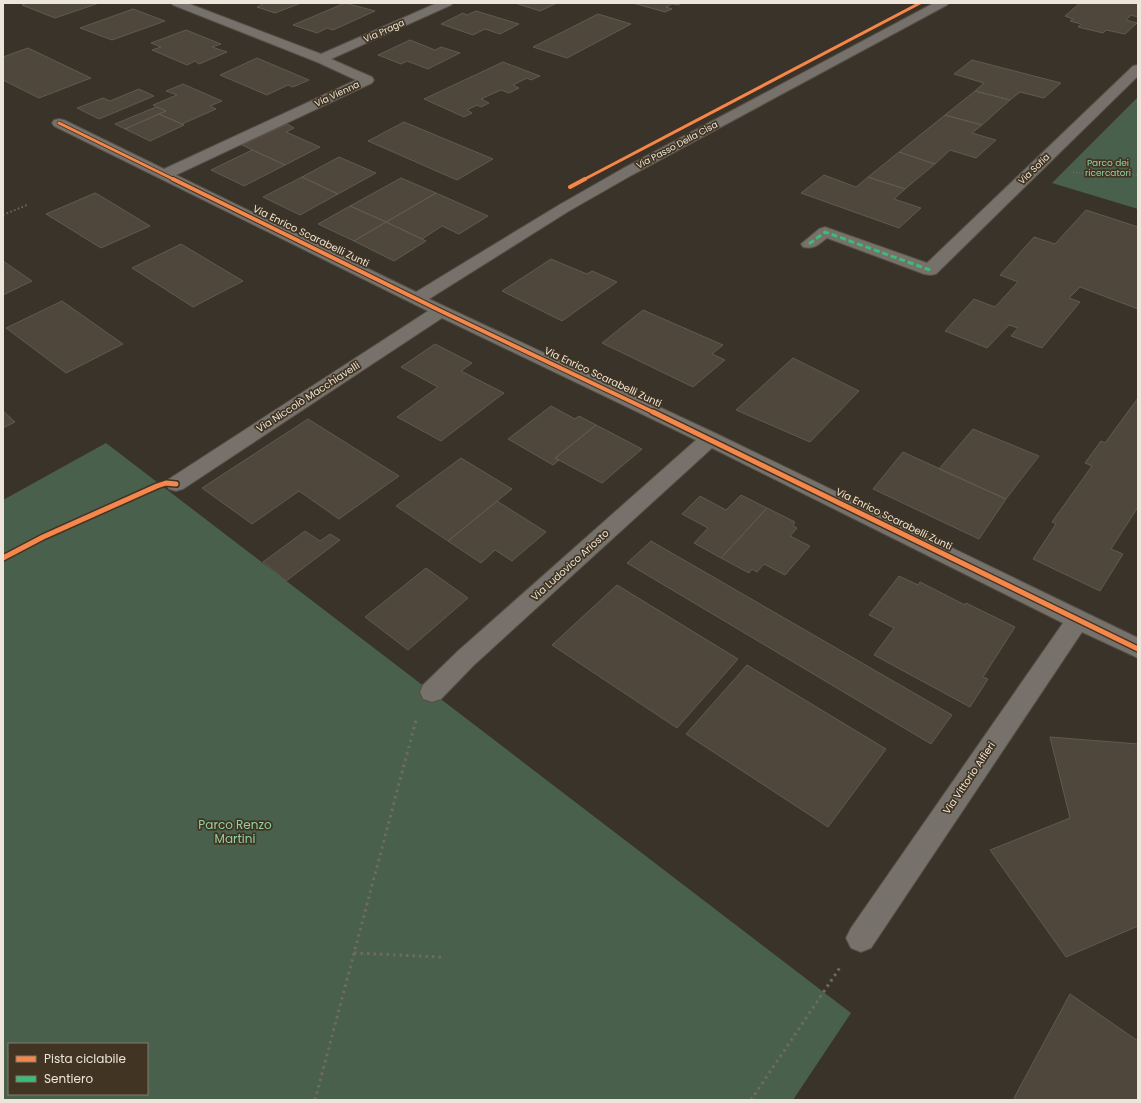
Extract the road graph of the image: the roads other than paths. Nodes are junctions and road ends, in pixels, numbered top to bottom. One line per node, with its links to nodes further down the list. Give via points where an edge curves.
1 (177, 3): 4 (street, Via Vienna)
2 (447, 3): 4 (street, Via Praga)
3 (943, 3): 9 (street, Via Passo Della Cisa, via 627,172)
4 (321, 59): 7 (street, Via Vienna, via 367,80)
5 (1138, 69): 8 (street, Via Sofia, via 930,270 825,232)
6 (60, 123): 7 (street, Via Enrico Scarabelli Zunti)
7 (165, 174): 9 (street, Via Enrico Scarabelli Zunti)
8 (809, 244)
9 (417, 299): 10 (street, Via Enrico Scarabelli Zunti)
10 (441, 311): 11 (street, Via Enrico Scarabelli Zunti); 12 (street, Via Niccolò Macchiavelli)
11 (710, 439): 13 (street, Via Enrico Scarabelli Zunti); 15 (street, Via Ludovico Ariosto, via 466,658)
12 (176, 484)
13 (1078, 619): 14 (street, Via Enrico Scarabelli Zunti); 16 (street, Via Vittorio Alfieri)
14 (1138, 649)
15 (432, 692)
16 (860, 938)

